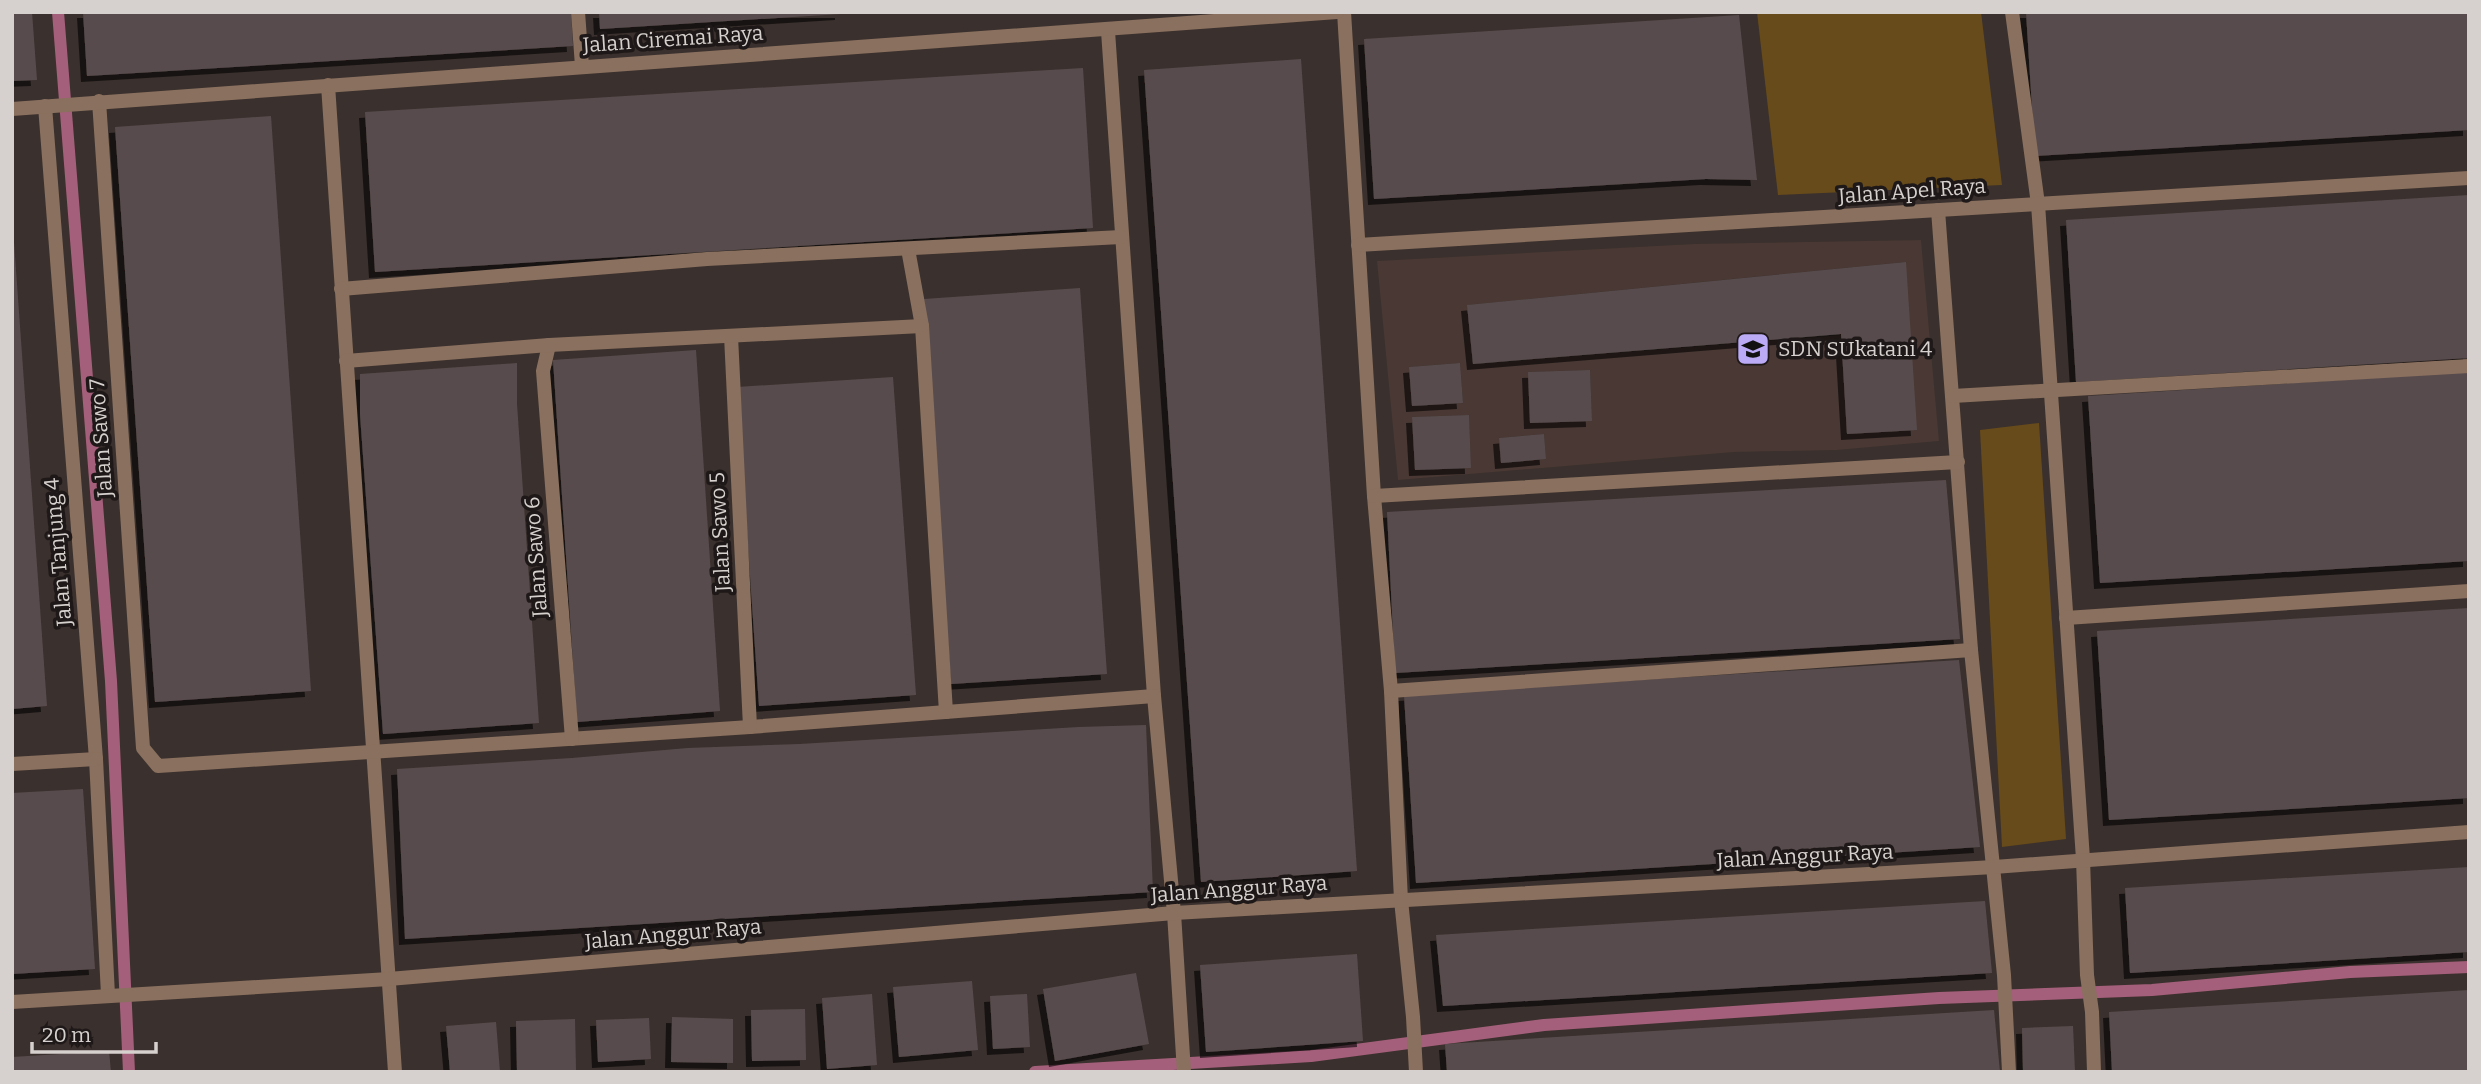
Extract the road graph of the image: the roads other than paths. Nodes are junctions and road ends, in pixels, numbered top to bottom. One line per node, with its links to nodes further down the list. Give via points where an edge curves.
1 (578, 12): 6 (street)
2 (1337, 12): 5 (street, Jalan Ciremai Raya)
3 (1344, 12): 15 (street)
4 (2012, 12): 12 (street)
5 (1108, 31): 6 (street, Jalan Ciremai Raya); 14 (street)
6 (582, 66): 7 (street, Jalan Ciremai Raya)
7 (328, 85): 8 (street, Jalan Ciremai Raya); 17 (street)
8 (93, 102): 9 (street, Jalan Ciremai Raya); 35 (street, Jalan Sawo 7, via 143,748 158,766)
9 (49, 106): 10 (street, Jalan Ciremai Raya); 36 (street, Jalan Tanjung 4)
10 (12, 108)
11 (2469, 178): 12 (street, Jalan Apel Raya)
12 (2038, 204): 13 (street, Jalan Apel Raya); 23 (street)
13 (1938, 210): 15 (street, Jalan Apel Raya); 24 (street)
14 (1121, 237): 16 (street); 31 (street)
15 (1359, 246): 26 (street)
16 (908, 249): 17 (street, via 707,259); 18 (street)
17 (341, 289): 21 (street)
18 (922, 326): 19 (street); 32 (street)
19 (731, 336): 20 (street); 33 (street, Jalan Sawo 5)
20 (549, 345): 21 (street); 34 (street, Jalan Sawo 6, via 543,371)
21 (345, 361): 35 (street)
22 (2469, 366): 23 (street)
23 (2051, 389): 24 (street); 28 (street)
24 (1954, 396): 25 (street)
25 (1958, 462): 26 (street); 29 (street)
26 (1374, 496): 30 (street)
27 (2469, 591): 28 (street)
28 (2066, 618): 39 (street)
29 (1971, 650): 30 (street); 40 (street)
30 (1391, 691): 41 (street)
31 (1154, 696): 32 (street); 42 (street)
32 (946, 712): 33 (street)
33 (750, 727): 34 (street)
34 (572, 739): 35 (street)
35 (373, 752): 43 (street)
36 (96, 759): 37 (street); 44 (street, Jalan Tanjung 4)
37 (12, 764)
38 (2469, 832): 39 (street, Jalan Anggur Raya)
39 (2083, 859): 40 (street, Jalan Anggur Raya); 50 (street)
40 (1994, 867): 41 (street, Jalan Anggur Raya); 49 (street)
41 (1401, 900): 42 (street, Jalan Anggur Raya); 48 (street)
42 (1174, 913): 43 (street, Jalan Anggur Raya); 47 (street)
43 (389, 979): 44 (street, Jalan Anggur Raya); 46 (street)
44 (115, 995): 45 (street, Jalan Anggur Raya)
45 (12, 1002)
46 (395, 1072)
47 (1184, 1072)
48 (1416, 1072)
49 (2009, 1072)
50 (2094, 1072)

